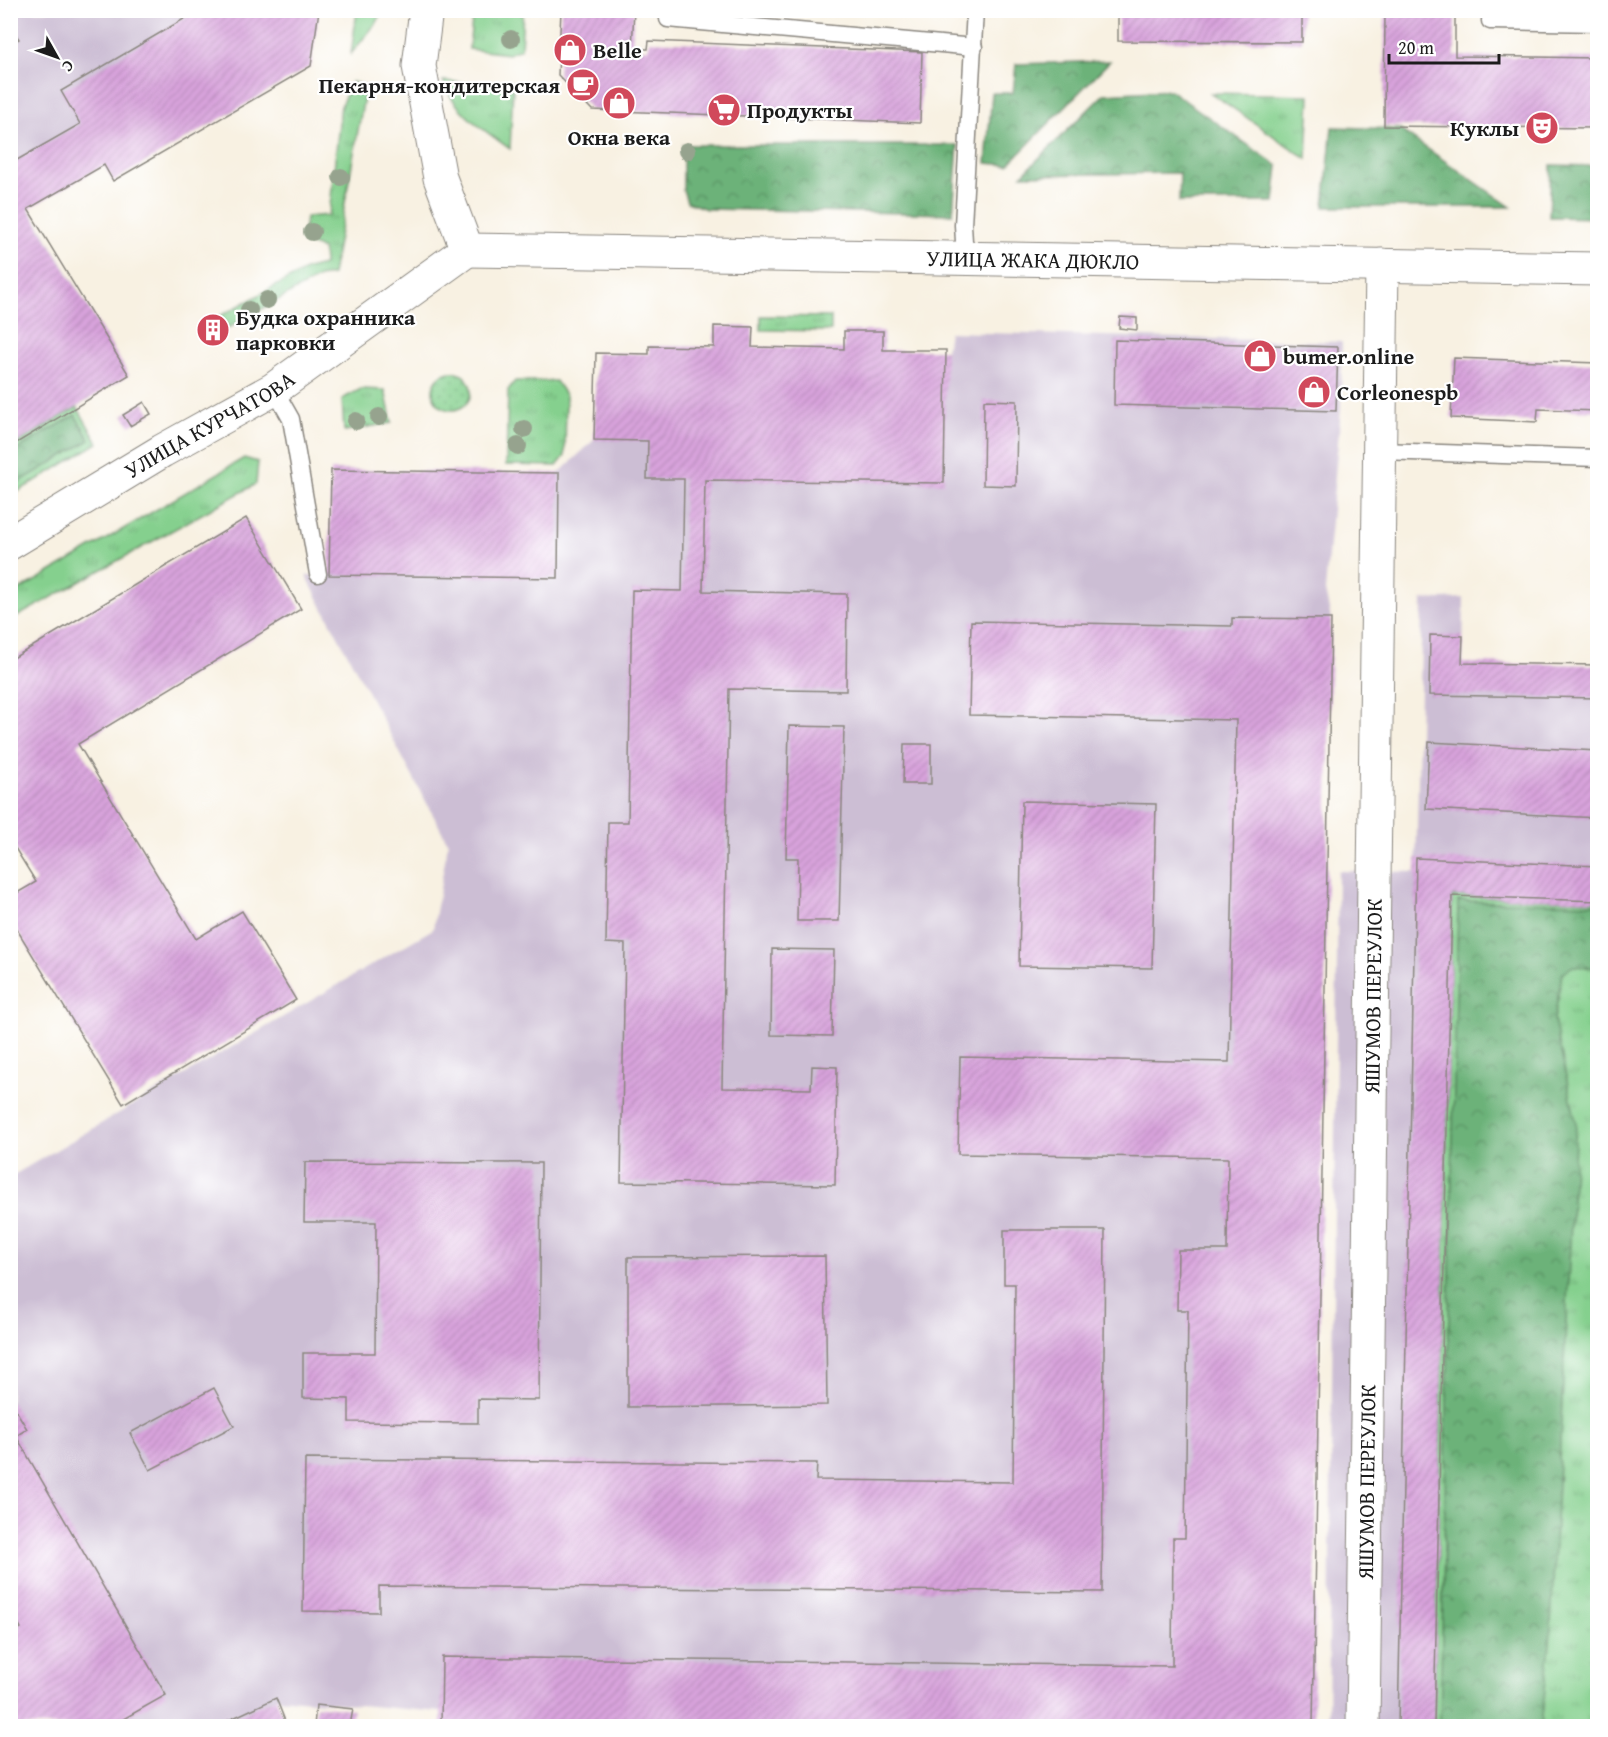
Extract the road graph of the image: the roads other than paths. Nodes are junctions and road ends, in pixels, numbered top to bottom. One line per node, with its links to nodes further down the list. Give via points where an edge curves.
1 (426, 10): 7 (street, via 419,66 440,178)
2 (668, 10): 6 (lane, via 668,19)
3 (975, 10): 6 (lane)
4 (1491, 10): 5 (lane, via 1490,21)
5 (1598, 23)
6 (974, 47): 8 (lane)
7 (466, 250): 8 (street, УЛИЦА ЖАКА ДЮКЛО); 11 (street, УЛИЦА КУРЧАТОВА)
8 (964, 258): 9 (street, УЛИЦА ЖАКА ДЮКЛО)
9 (1382, 265): 10 (street, УЛИЦА ЖАКА ДЮКЛО); 12 (street, ЯШУМОВ ПЕРЕУЛОК)
10 (1598, 269)
11 (274, 389): 14 (street, УЛИЦА КУРЧАТОВА); 15 (lane, via 291,419)
12 (1380, 451): 13 (lane); 16 (street, ЯШУМОВ ПЕРЕУЛОК)
13 (1598, 458)
14 (10, 543)
15 (318, 574)
16 (1363, 1726)

